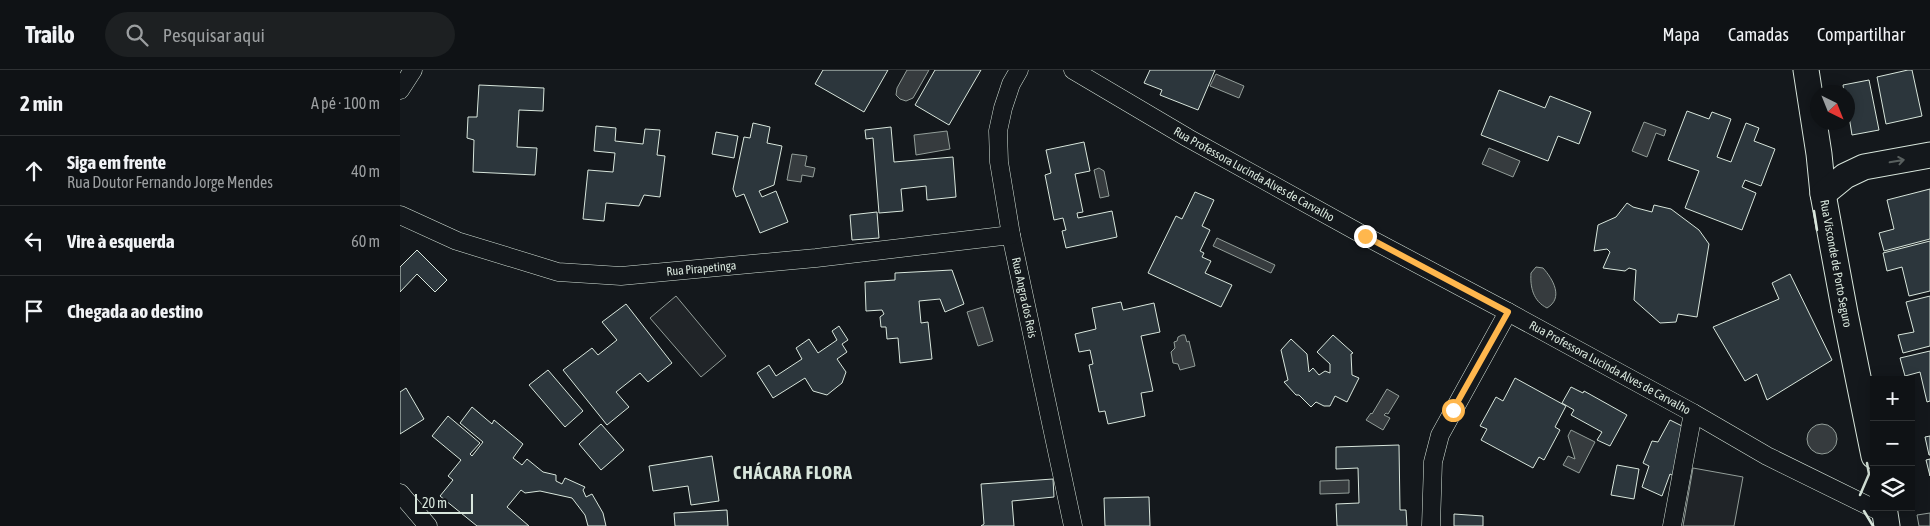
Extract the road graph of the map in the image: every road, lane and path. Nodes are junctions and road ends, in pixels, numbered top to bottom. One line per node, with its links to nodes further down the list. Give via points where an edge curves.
1 (413, 70): 5 (street)
2 (1019, 70): 11 (street, Rua Angra dos Reis, via 1002,108 998,131 998,162)
3 (1074, 70): 12 (street, Rua Professora Lucinda Alves de Carvalho, via 1295,198)
4 (1806, 70): 6 (street, Rua Visconde de Porto Seguro)
5 (400, 90)
6 (1819, 154): 8 (street); 9 (street, Rua Visconde de Porto Seguro)
7 (1930, 155): 8 (street, one-way to 7)
8 (1864, 166): 9 (street, via 1845,176)
9 (1824, 194): 14 (street, Rua Visconde de Porto Seguro)
10 (400, 215): 11 (street, Rua Pirapetinga, via 457,241 558,272 621,276)
11 (1012, 235): 18 (street, Rua Angra dos Reis)
12 (1508, 312): 13 (street, Rua Professora Lucinda Alves de Carvalho); 19 (street, via 1440,434 1433,462)
13 (1693, 413): 16 (street, Rua Professora Lucinda Alves de Carvalho, via 1800,474); 20 (street)
14 (1870, 436)
15 (400, 493): 17 (street)
16 (1886, 516)
17 (428, 526)
18 (1073, 526)
19 (1431, 526)
20 (1672, 526)

